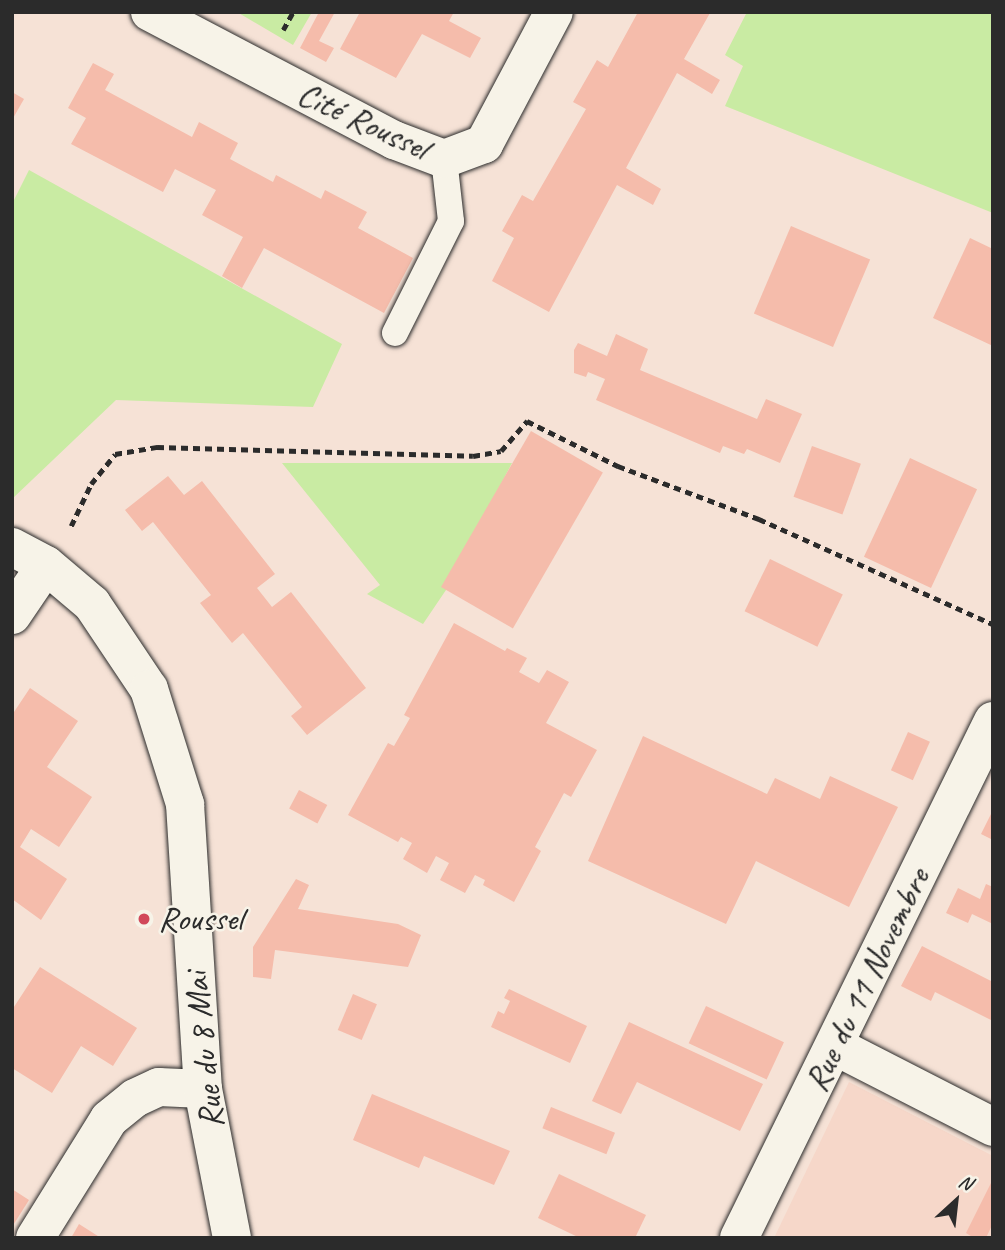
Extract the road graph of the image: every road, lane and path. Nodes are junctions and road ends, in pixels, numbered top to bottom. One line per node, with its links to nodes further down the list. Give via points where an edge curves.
1 (150, 12): 3 (street, Cité Roussel, via 394,140)
2 (554, 12): 3 (street, Cité Roussel, via 484,144)
3 (444, 159): 4 (lane, via 451,221)
4 (396, 333)
5 (12, 547): 6 (street, Rue du 8 Mai)
6 (46, 565): 7 (street); 8 (path, via 70,530 90,484 115,454 157,447 472,456 501,450 527,421 618,466 759,519); 11 (street, Rue du 8 Mai, via 92,604 149,689 185,804)
7 (12, 615)
8 (993, 624)
9 (993, 721): 10 (street, Rue du 11 Novembre)
10 (835, 1046): 12 (street); 15 (street, Rue du 11 Novembre)
11 (203, 1089): 13 (street, via 159,1087 135,1098 109,1119); 14 (street, Rue du 8 Mai)
12 (993, 1127)
13 (36, 1238)
14 (232, 1238)
15 (739, 1238)

